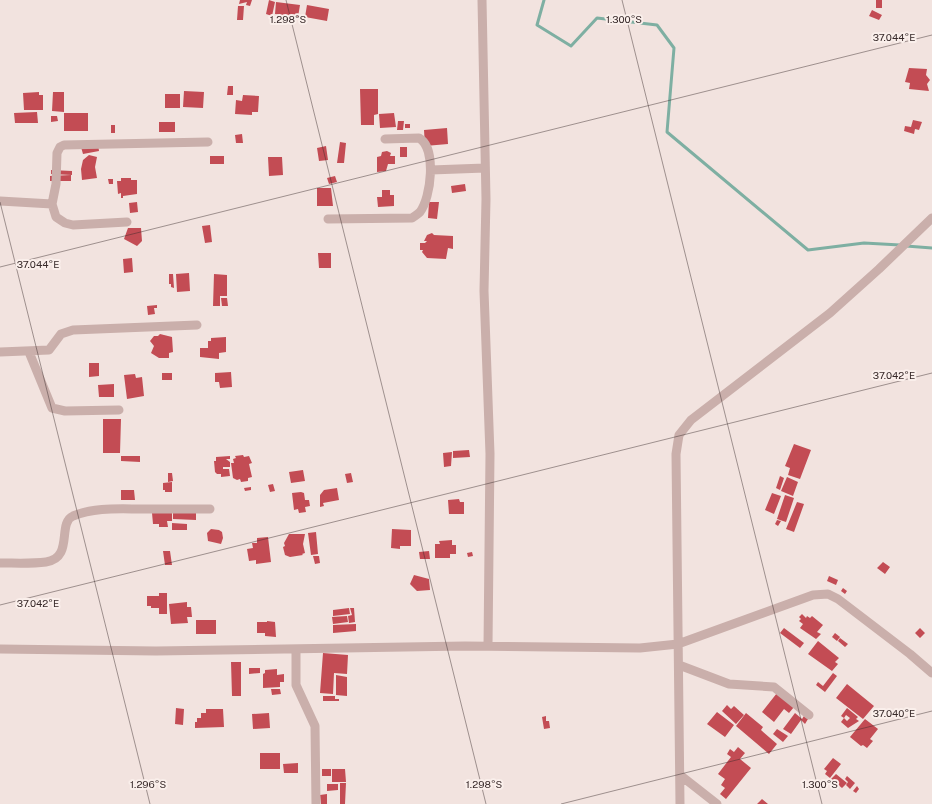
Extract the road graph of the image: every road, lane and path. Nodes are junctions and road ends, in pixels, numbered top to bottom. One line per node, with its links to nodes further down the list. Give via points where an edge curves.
1 (482, 0): 4 (street)
2 (385, 139): 5 (street, via 423,140 427,146)
3 (208, 142): 7 (street, via 64,144 57,152 56,184)
4 (485, 168): 5 (street); 18 (street, via 484,291 490,454)
5 (431, 170): 9 (street, via 425,200 420,211 412,218)
6 (0, 201): 7 (street)
7 (52, 204): 10 (street, via 56,217 73,225)
8 (932, 218): 17 (street, via 830,312 695,416 678,435)
9 (328, 219)
10 (128, 222)
11 (197, 325): 13 (street, via 73,330 61,334 49,350)
12 (0, 352): 13 (street)
13 (29, 352): 14 (street, via 52,408 65,412)
14 (119, 410)
15 (210, 508): 16 (street, via 103,509 82,513 71,517 67,524 64,548 54,559 47,562)
16 (0, 563)
17 (678, 644): 18 (street, via 640,648); 21 (street); 22 (street, via 814,595 828,594 855,610)
18 (488, 646): 20 (street)
19 (0, 649): 20 (street)
20 (296, 650): 25 (street, via 296,685 315,726)
21 (679, 665): 23 (street, via 729,684 774,687); 24 (street)
22 (932, 673)
23 (809, 715)
24 (680, 775): 26 (street); 27 (street)
25 (316, 804)
26 (680, 804)
27 (717, 804)

